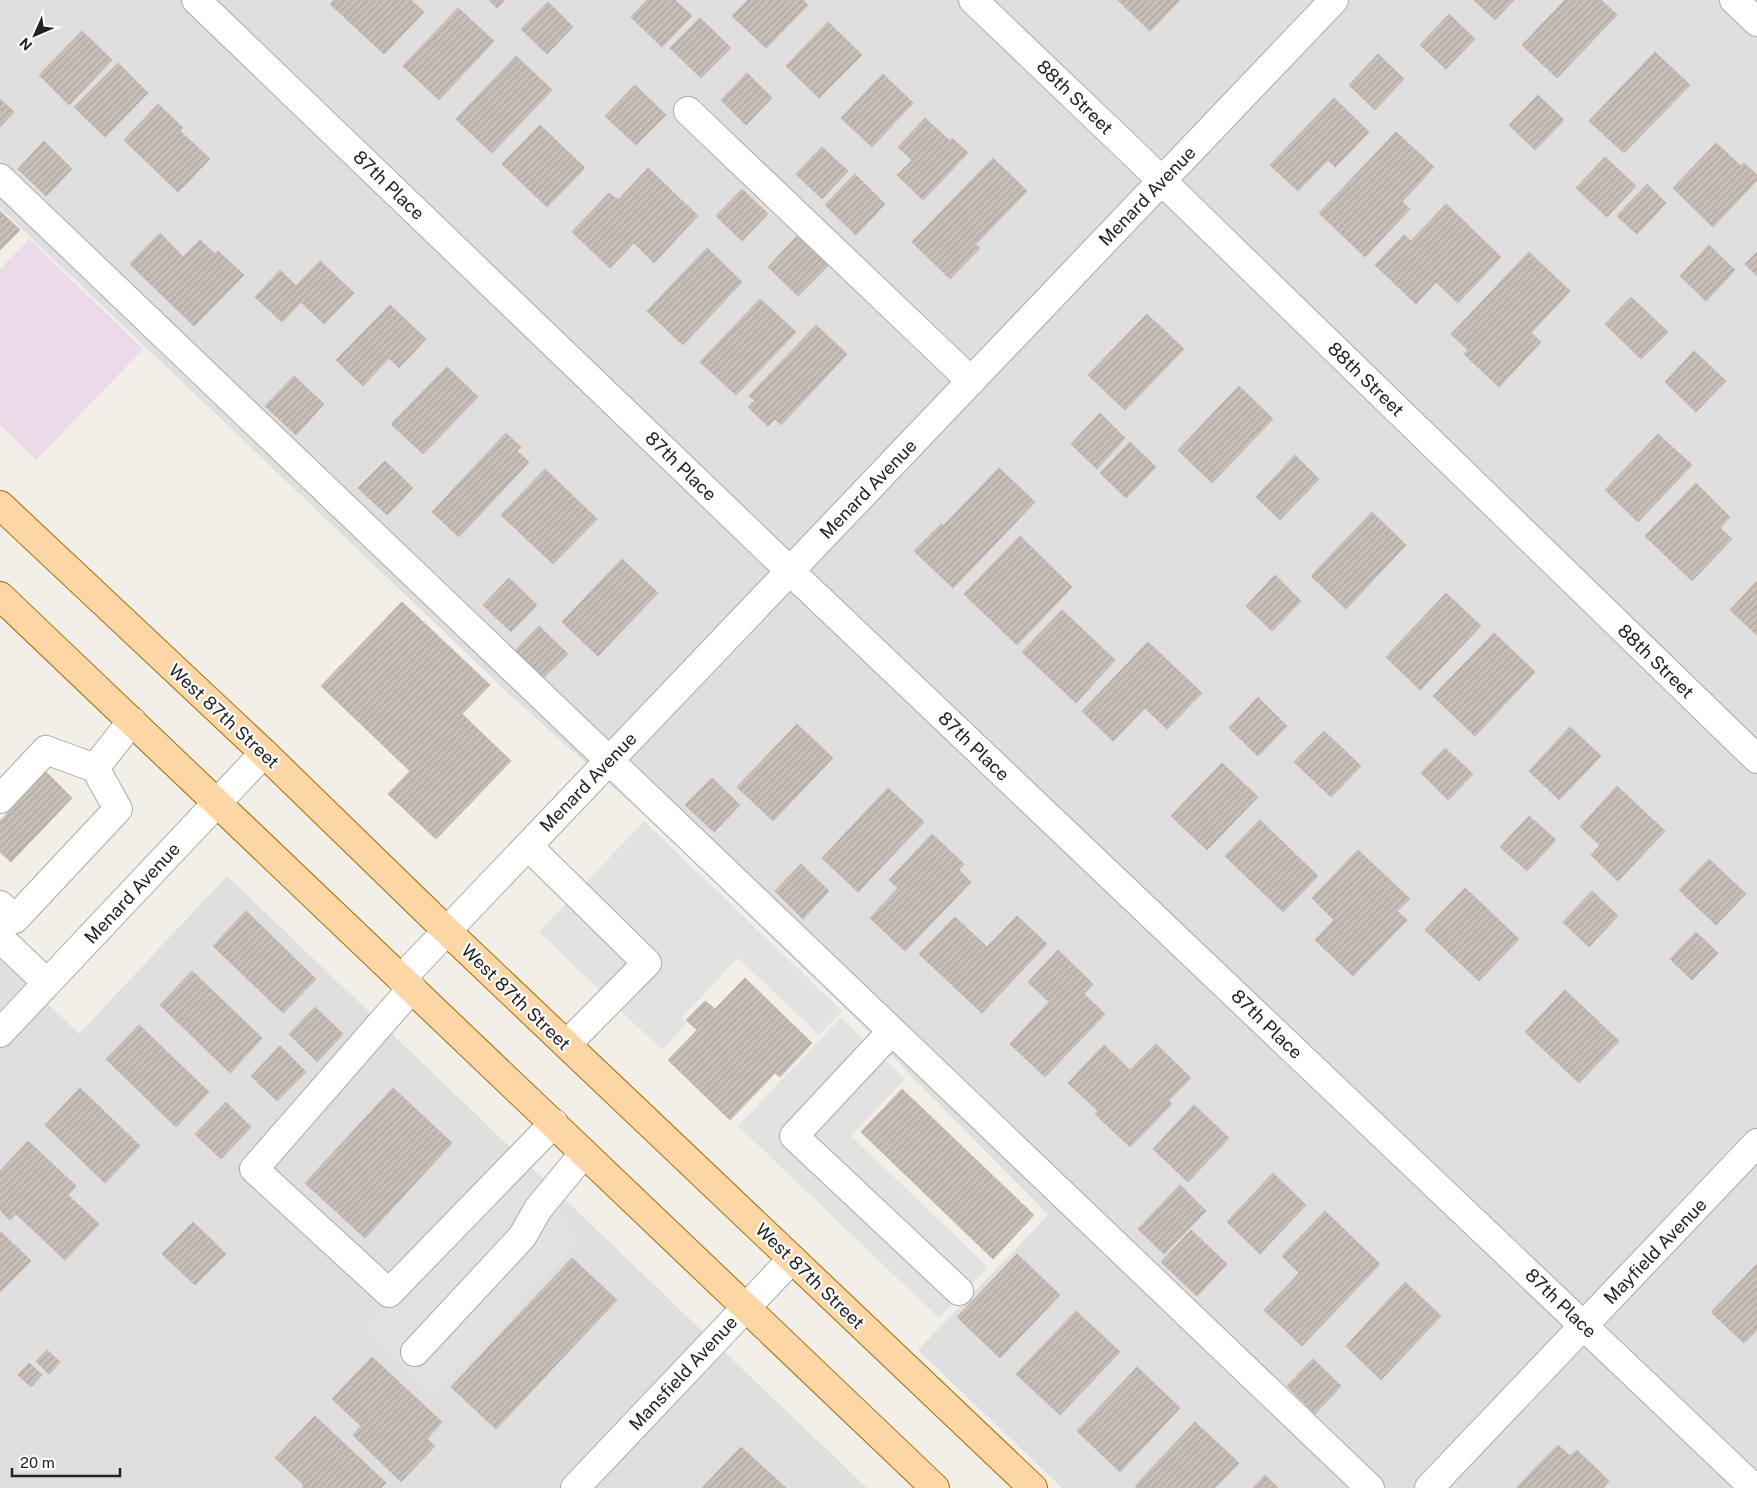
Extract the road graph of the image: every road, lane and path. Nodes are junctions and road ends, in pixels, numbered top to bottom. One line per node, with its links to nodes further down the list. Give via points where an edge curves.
1 (196, 0): 11 (street, 87th Place)
2 (973, 0): 8 (street, 88th Street)
3 (1334, 0): 8 (street, Menard Avenue)
4 (1734, 0): 5 (street)
5 (1757, 22)
6 (688, 111): 9 (street)
7 (0, 178): 16 (street)
8 (1162, 180): 9 (street, Menard Avenue); 15 (street, 88th Street)
9 (971, 381): 11 (street, Menard Avenue)
10 (0, 504): 14 (main road, West 87th Street)
11 (790, 571): 16 (street, Menard Avenue); 35 (street, 87th Place)
12 (0, 596): 13 (main road)
13 (132, 721): 17 (street); 19 (main road)
14 (264, 753): 19 (street, Menard Avenue); 22 (main road, West 87th Street)
15 (1757, 759)
16 (609, 761): 20 (street, Menard Avenue); 26 (street)
17 (96, 768): 18 (street, via 46,750); 21 (street, via 118,809 15,919)
18 (0, 799)
19 (218, 803): 24 (street, Menard Avenue); 25 (main road)
20 (528, 846): 22 (street, Menard Avenue); 28 (street, via 646,963)
21 (0, 905)
22 (447, 931): 25 (street, Menard Avenue); 28 (main road, West 87th Street)
23 (0, 938): 24 (street)
24 (47, 983): 27 (street, Menard Avenue)
25 (407, 983): 29 (main road); 29 (street, Menard Avenue, via 254,1169 389,1293)
26 (892, 1031): 33 (street, via 794,1136); 40 (street)
27 (0, 1033)
28 (567, 1044): 32 (main road, West 87th Street)
29 (554, 1124): 31 (main road)
30 (1757, 1144): 35 (street, Mayfield Avenue)
31 (584, 1153): 34 (main road); 36 (street, via 538,1209 522,1237)
32 (792, 1259): 34 (street, Mansfield Avenue); 39 (main road, West 87th Street)
33 (959, 1292)
34 (746, 1308): 37 (street, Mansfield Avenue); 38 (main road)
35 (1584, 1325): 41 (street, Mayfield Avenue); 42 (street, 87th Place)
36 (415, 1352)
37 (577, 1487)
38 (935, 1488)
39 (1033, 1488)
40 (1370, 1488)
41 (1428, 1488)
42 (1754, 1488)

